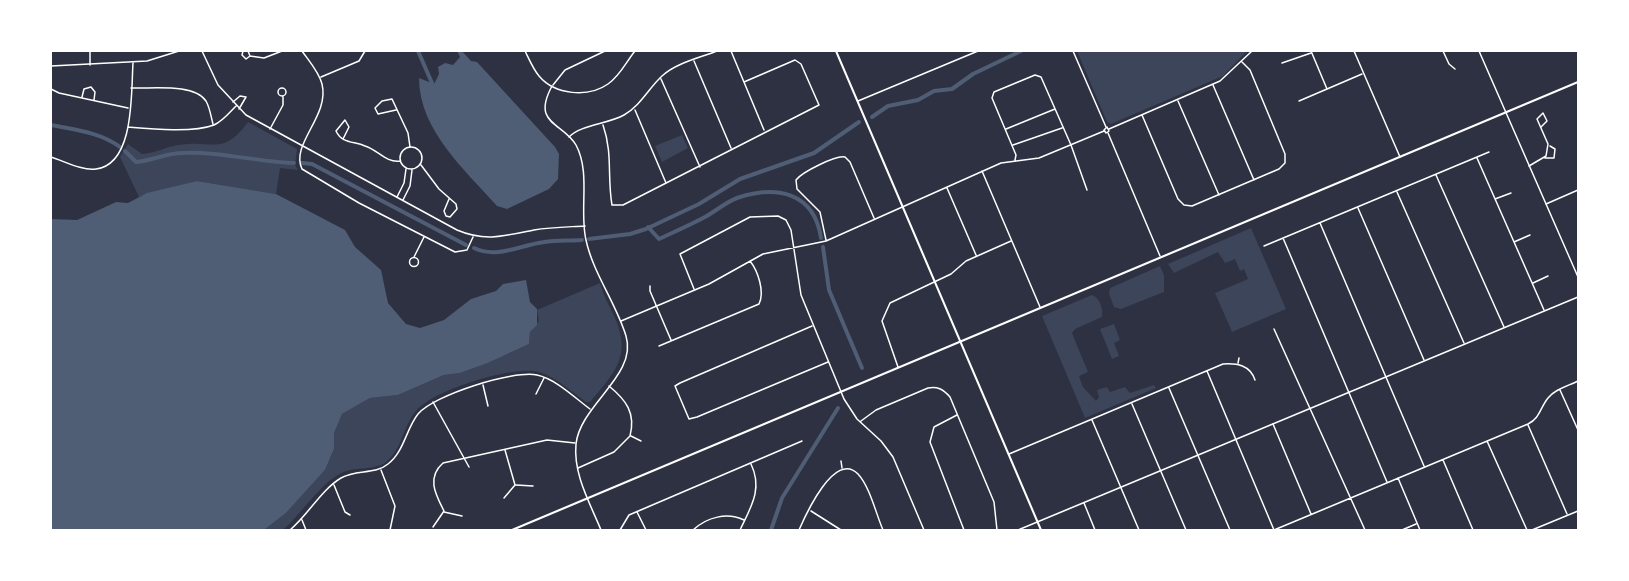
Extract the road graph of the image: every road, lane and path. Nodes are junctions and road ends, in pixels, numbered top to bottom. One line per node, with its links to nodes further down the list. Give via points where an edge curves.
1 (90, 51): 27 (street)
2 (179, 51): 25 (street)
3 (202, 51): 46 (street, via 212,75)
4 (243, 51): 22 (street, via 243,58)
5 (248, 51): 22 (street)
6 (282, 51): 22 (street, via 264,58)
7 (302, 51): 31 (street)
8 (365, 51): 31 (street, via 359,61)
9 (525, 51): 36 (street, via 540,77)
10 (605, 51): 36 (street, via 566,70)
11 (635, 51): 36 (street, via 616,78 601,88 575,93)
12 (717, 51): 23 (street)
13 (731, 51): 33 (street)
14 (836, 51): 44 (main road)
15 (978, 51): 44 (street)
16 (1073, 51): 58 (street)
17 (1252, 51): 24 (street)
18 (1354, 51): 30 (street)
19 (1443, 51): 29 (street)
20 (1479, 51): 53 (street)
21 (1311, 52): 26 (street); 39 (street)
22 (250, 56)
23 (694, 61): 32 (street); 74 (street)
24 (1242, 62): 35 (street, via 1227,78); 89 (street, via 1250,70 1286,154 1283,166)
25 (132, 63): 27 (street); 37 (street)
26 (1282, 63)
27 (90, 65): 28 (street)
28 (51, 66)
29 (1455, 69)
30 (1363, 73): 39 (street); 77 (street)
31 (320, 78): 72 (street, via 321,107)
32 (661, 78): 50 (street); 84 (street)
33 (744, 82): 65 (street); 65 (street, via 795,60 801,64 819,105)
34 (1578, 82): 53 (main road)
35 (1213, 84): 43 (street); 89 (street)
36 (552, 86): 67 (street, via 546,102 547,114 556,128)
37 (130, 88): 48 (street); 55 (street, via 194,91 207,103)
38 (51, 89): 41 (street)
39 (1327, 89): 45 (street)
40 (283, 97): 63 (street)
41 (82, 98): 42 (street); 42 (street, via 84,89 91,87)
42 (94, 100): 48 (street)
43 (1177, 100): 54 (street); 96 (street)
44 (857, 101): 102 (main road)
45 (1299, 101)
46 (233, 103): 47 (street); 49 (street, via 244,96 245,102)
47 (236, 106): 49 (street); 55 (street)
48 (129, 108): 57 (street)
49 (239, 109): 63 (street)
50 (635, 109): 56 (street); 90 (street)
51 (1055, 109): 60 (street); 61 (street); 61 (street, via 1041,77 1035,75 994,92 992,98)
52 (396, 110): 52 (street, via 390,99 376,105 375,110 378,114); 73 (street, via 408,133)
53 (1505, 113): 77 (main road); 83 (street)
54 (1142, 115): 62 (street); 96 (street, via 1178,199 1187,206)
55 (214, 125): 57 (street)
56 (603, 125): 67 (street, via 583,128); 90 (street, via 611,150 612,205 623,205)
57 (127, 127): 76 (street, via 123,149 104,167 90,170)
58 (1106, 127): 62 (street); 64 (street)
59 (1541, 127): 71 (street)
60 (1063, 128): 69 (street); 70 (street)
61 (1006, 129): 69 (street)
62 (1109, 129): 66 (street)
63 (270, 130): 72 (street)
64 (1104, 131): 66 (street); 70 (street)
65 (765, 132): 74 (street)
66 (1108, 133): 118 (street)
67 (569, 137): 106 (street, via 576,145 581,166)
68 (343, 139): 68 (street, via 349,127 345,120 336,132); 80 (street, via 368,147 391,161)
69 (1012, 145): 81 (street)
70 (1071, 145): 81 (street, via 1039,158); 92 (street)
71 (1549, 145): 79 (street); 79 (street, via 1556,154 1552,160)
72 (302, 147): 97 (street); 108 (street, via 298,161 306,173)
73 (410, 147): 80 (street, via 401,154); 82 (street, via 421,152)
74 (732, 149): 84 (street)
75 (1489, 152): 78 (street)
76 (51, 157)
77 (1400, 157): 118 (main road)
78 (1476, 157): 88 (street); 99 (street)
79 (1545, 158): 83 (street)
80 (400, 161): 85 (street)
81 (1015, 161): 87 (street)
82 (421, 165): 86 (street); 98 (street)
83 (1528, 166): 101 (street)
84 (700, 167): 90 (street)
85 (406, 168): 86 (street); 97 (street)
86 (412, 170): 100 (street)
87 (982, 171): 91 (street); 111 (street)
88 (1436, 174): 94 (street); 132 (street)
89 (1254, 180): 96 (street)
90 (666, 183)
91 (947, 186): 102 (street); 116 (street)
92 (1087, 190)
93 (1578, 190): 101 (street)
94 (1396, 191): 103 (street); 136 (street)
95 (1511, 193): 99 (street)
96 (1219, 195)
97 (397, 197): 100 (street)
98 (449, 199): 98 (street, via 457,207 450,217 444,211)
99 (1495, 199): 113 (street)
100 (403, 201): 109 (street)
101 (1546, 204): 121 (street)
102 (902, 205): 104 (street); 122 (main road)
103 (1358, 207): 105 (street); 139 (street)
104 (874, 218): 112 (street); 112 (street, via 850,162 837,156 796,180 797,189 820,212)
105 (1320, 223): 110 (street); 144 (street)
106 (585, 226): 109 (street, via 497,238); 130 (street, via 588,248)
107 (1530, 235): 113 (street)
108 (425, 237): 109 (street, via 459,253 467,250); 117 (street)
109 (473, 237)
110 (1283, 238): 114 (street); 153 (street)
111 (1011, 240): 116 (street); 128 (street)
112 (826, 241): 115 (street)
113 (1514, 242): 123 (street)
114 (1264, 246)
115 (793, 247): 119 (street); 125 (street, via 791,230 782,217 739,222 680,254); 131 (street, via 799,287)
116 (977, 256): 122 (street)
117 (414, 257)
118 (1161, 257): 128 (main road)
119 (750, 261): 125 (street); 134 (street, via 757,273 759,304)
120 (1548, 276): 123 (street)
121 (1578, 277)
122 (934, 281): 135 (main road); 142 (street, via 895,298 884,312 882,325)
123 (1532, 283): 129 (street)
124 (650, 286): 127 (street)
125 (695, 290): 127 (street)
126 (1578, 297): 129 (street)
127 (656, 307): 130 (street); 134 (street)
128 (1040, 308): 135 (main road)
129 (1544, 310): 132 (street)
130 (620, 322): 149 (street, via 627,338 627,351)
131 (813, 326): 140 (street); 140 (street, via 680,383 675,386 680,403 689,419 697,417)
132 (1504, 327): 136 (street)
133 (1274, 329): 158 (street)
134 (672, 342): 137 (street)
135 (959, 342): 142 (main road); 173 (main road)
136 (1464, 344): 139 (street)
137 (659, 346)
138 (1239, 358): 141 (street)
139 (1424, 360): 144 (street)
140 (828, 362): 152 (street)
141 (1238, 364): 143 (street, via 1223,364); 146 (street, via 1253,373)
142 (899, 367): 152 (main road)
143 (1207, 372): 150 (street); 167 (street)
144 (1386, 376): 153 (street); 180 (street)
145 (544, 377): 148 (street, via 517,375); 154 (street); 159 (street)
146 (1254, 380)
147 (1578, 381): 151 (street)
148 (483, 384): 155 (street); 157 (street)
149 (609, 386): 159 (street); 166 (street, via 628,404 632,418)
150 (1169, 387): 156 (street); 174 (street)
151 (1560, 389): 164 (street, via 1550,396 1538,417); 165 (street)
152 (841, 392): 162 (street); 192 (main road)
153 (1348, 392): 158 (street); 187 (street)
154 (536, 394)
155 (433, 401): 175 (street); 182 (street, via 412,423 395,459)
156 (1132, 403): 161 (street); 184 (street)
157 (488, 406)
158 (1310, 408): 163 (street); 193 (street)
159 (590, 410): 171 (street)
160 (957, 415): 162 (street, via 946,392 932,387 876,410); 222 (street, via 934,428 930,442); 223 (street, via 994,501)
161 (1092, 420): 173 (street); 190 (street)
162 (860, 422): 221 (street, via 893,457)
163 (1272, 424): 167 (street); 199 (street)
164 (1527, 424): 170 (street); 201 (street)
165 (1578, 430)
166 (630, 436): 168 (street); 181 (street, via 614,452)
167 (1236, 440): 174 (street); 230 (street)
168 (641, 441)
169 (802, 441): 178 (street)
170 (1487, 441): 176 (street); 235 (street)
171 (576, 443): 172 (street, via 547,440); 181 (street)
172 (504, 449): 175 (street); 188 (street)
173 (1008, 454): 205 (main road)
174 (1198, 455): 184 (street); 229 (street)
175 (464, 457): 179 (street); 198 (street, via 448,461 435,472 433,486)
176 (1443, 459): 180 (street); 234 (street)
177 (841, 461): 183 (street)
178 (750, 463): 196 (street); 204 (street, via 758,485)
179 (469, 467)
180 (1425, 467): 185 (street)
181 (577, 468): 192 (street)
182 (381, 469): 186 (street, via 349,474); 211 (street, via 395,506)
183 (842, 469): 195 (street, via 831,474); 220 (street, via 854,471 861,478)
184 (1161, 471): 190 (street); 228 (street)
185 (1398, 478): 187 (street); 206 (street)
186 (333, 483): 200 (street, via 345,512); 203 (street)
187 (1387, 483): 193 (street)
188 (515, 484): 189 (street); 191 (street)
189 (533, 486)
190 (1121, 488): 194 (street); 227 (street)
191 (504, 498)
192 (588, 498): 212 (main road); 213 (street)
193 (1350, 499): 199 (street); 231 (street)
194 (1084, 503): 205 (street); 226 (street)
195 (810, 510): 218 (street); 219 (street)
196 (637, 511): 214 (street, via 626,517); 215 (street)
197 (1578, 511): 201 (street)
198 (444, 512): 202 (street); 208 (street)
199 (1311, 514): 230 (street)
200 (350, 515)
201 (1568, 515): 207 (street)
202 (462, 516)
203 (302, 519): 209 (street); 210 (street)
204 (745, 520): 216 (street, via 723,515); 217 (street)
205 (1038, 523): 224 (street); 225 (main road)
206 (1417, 524): 232 (street); 233 (street)
207 (1542, 526): 236 (street); 237 (street)
208 (433, 527)
209 (290, 530)
210 (306, 530)
211 (390, 530)
212 (512, 530)
213 (601, 530)
214 (620, 530)
215 (646, 530)
216 (693, 530)
217 (740, 530)
218 (798, 530)
219 (840, 530)
220 (883, 530)
221 (924, 530)
222 (964, 530)
223 (997, 530)
224 (1018, 530)
225 (1041, 530)
226 (1095, 530)
227 (1139, 530)
228 (1186, 530)
229 (1230, 530)
230 (1274, 530)
231 (1365, 530)
232 (1402, 530)
233 (1420, 530)
234 (1473, 530)
235 (1527, 530)
236 (1532, 530)
237 (1544, 530)

